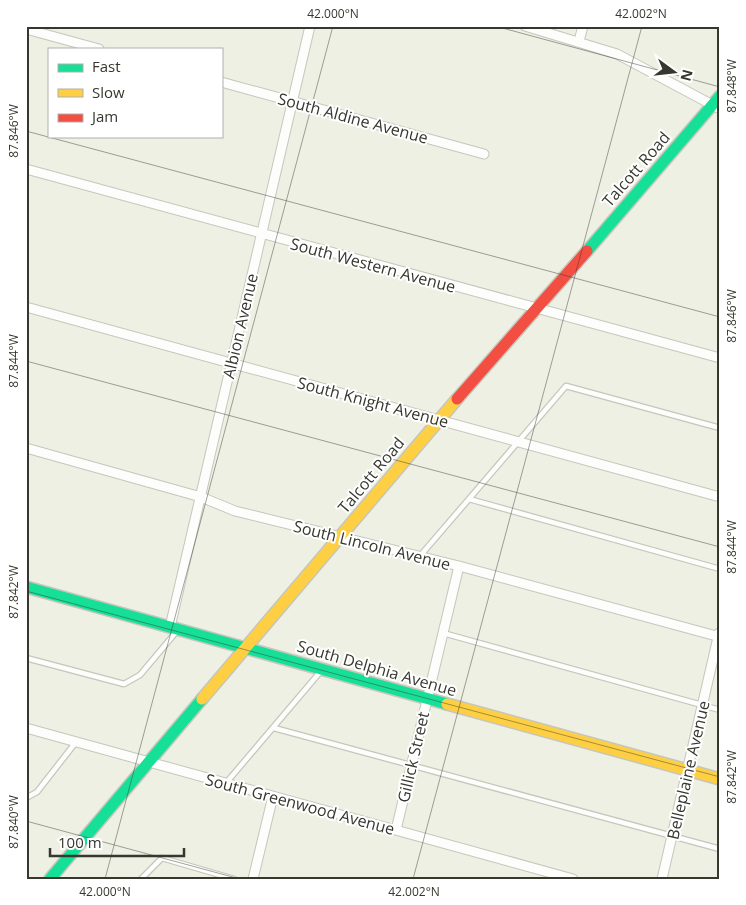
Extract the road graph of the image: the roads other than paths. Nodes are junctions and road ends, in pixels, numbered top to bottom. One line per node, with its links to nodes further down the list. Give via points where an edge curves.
1 (310, 26): 8 (street, Albion Avenue)
2 (525, 26): 5 (street)
3 (583, 26): 5 (street)
4 (27, 30): 6 (street)
5 (579, 41): 9 (street, via 617,54)
6 (95, 48)
7 (222, 82): 8 (street, South Aldine Avenue)
8 (293, 101): 10 (street, South Aldine Avenue); 12 (street, Albion Avenue)
9 (717, 103): 14 (street, Talcott Road)
10 (484, 154)
11 (26, 169): 12 (street, South Western Avenue)
12 (262, 234): 14 (street, South Western Avenue); 16 (street, Albion Avenue)
13 (26, 306): 16 (street, South Knight Avenue)
14 (536, 310): 15 (street, South Western Avenue); 17 (street, Talcott Road)
15 (720, 358)
16 (231, 365): 17 (street, South Knight Avenue); 21 (street, Albion Avenue)
17 (439, 419): 19 (street, South Knight Avenue); 24 (street, Talcott Road)
18 (720, 428): 19 (lane, via 566,386)
19 (519, 441): 22 (street, South Knight Avenue); 23 (lane)
20 (26, 448): 21 (street, South Lincoln Avenue)
21 (201, 497): 24 (street, South Lincoln Avenue, via 235,511); 29 (street, Albion Avenue)
22 (720, 498)
23 (469, 499): 25 (lane); 27 (lane)
24 (340, 537): 25 (street, South Lincoln Avenue); 32 (street, Talcott Road)
25 (419, 557): 26 (street, South Lincoln Avenue)
26 (459, 566): 30 (street, Gillick Street); 31 (street, South Lincoln Avenue)
27 (720, 569)
28 (26, 587): 29 (street, South Delphia Avenue)
29 (174, 628): 32 (street, South Delphia Avenue); 33 (lane, via 140,675 124,684)
30 (443, 633): 35 (street, Gillick Street); 36 (lane)
31 (719, 635): 36 (street, Belleplaine Avenue)
32 (243, 648): 34 (street, South Delphia Avenue); 41 (street, Talcott Road)
33 (26, 658)
34 (322, 670): 35 (street, South Delphia Avenue); 39 (lane)
35 (427, 699): 42 (street, Gillick Street); 43 (street, South Delphia Avenue)
36 (703, 706): 37 (lane); 43 (street, Belleplaine Avenue)
37 (720, 710)
38 (26, 728): 40 (street, South Greenwood Avenue)
39 (274, 728): 42 (lane); 45 (lane)
40 (76, 742): 41 (street, South Greenwood Avenue); 47 (lane, via 37,792)
41 (148, 762): 45 (street, South Greenwood Avenue); 51 (street, Talcott Road)
42 (411, 766): 48 (street, Gillick Street); 49 (lane)
43 (688, 770): 44 (street, South Delphia Avenue); 49 (street, Belleplaine Avenue)
44 (720, 779)
45 (226, 783): 46 (street, South Greenwood Avenue)
46 (272, 796): 48 (street, South Greenwood Avenue); 54 (street)
47 (26, 798)
48 (396, 830): 55 (street, South Greenwood Avenue)
49 (672, 837): 50 (lane); 56 (street, Belleplaine Avenue)
50 (720, 850)
51 (50, 879)
52 (141, 879): 53 (lane, via 162,858)
53 (234, 879)
54 (253, 879)
55 (573, 879)
56 (662, 879)

